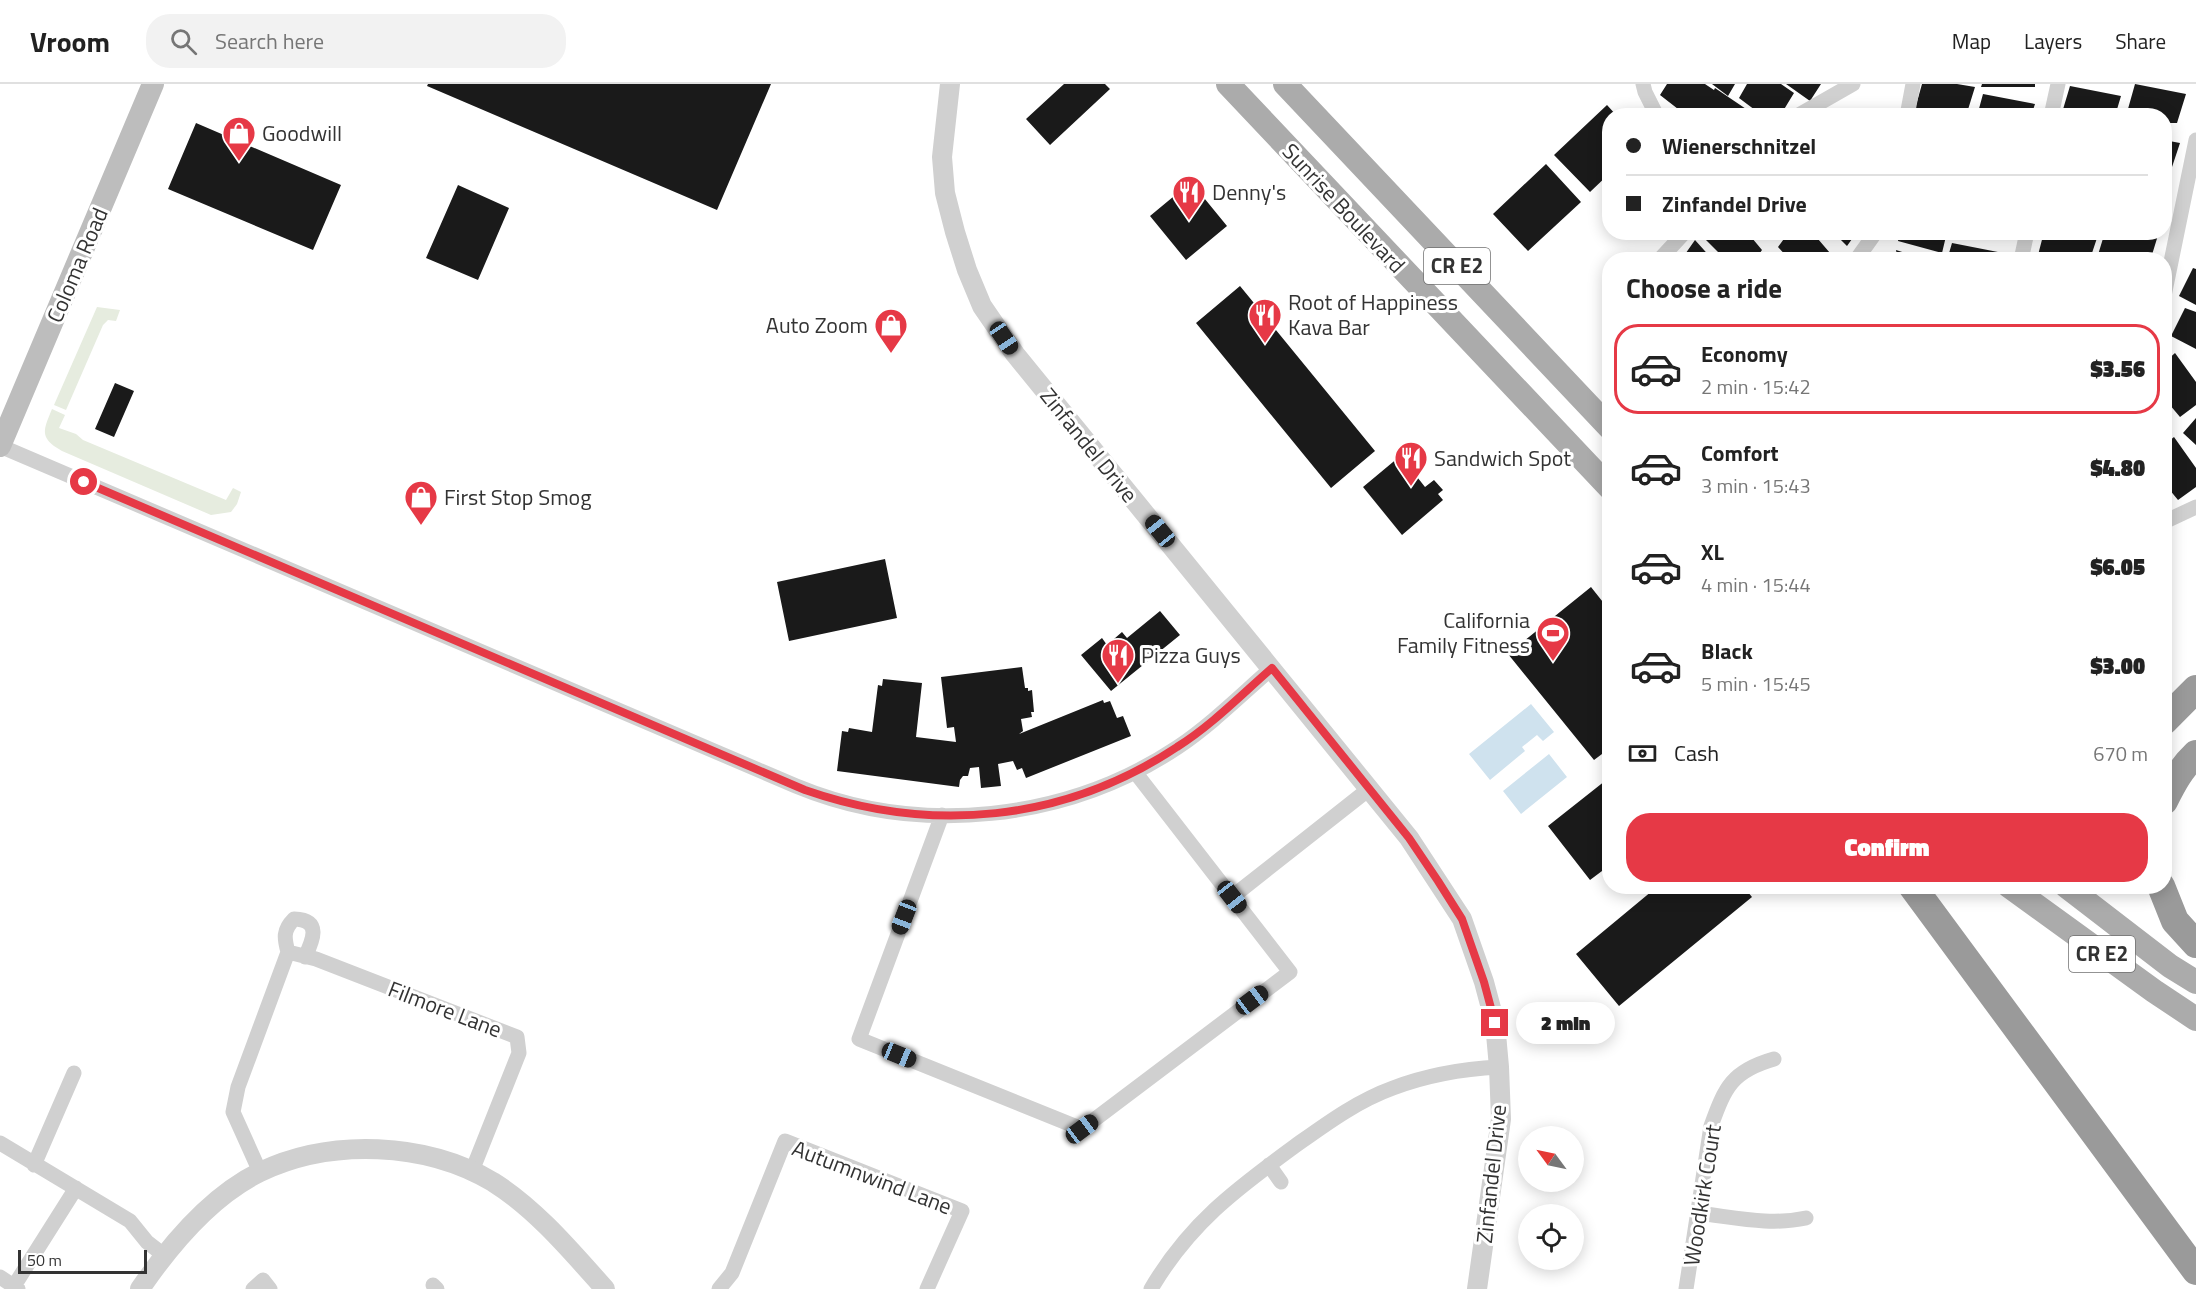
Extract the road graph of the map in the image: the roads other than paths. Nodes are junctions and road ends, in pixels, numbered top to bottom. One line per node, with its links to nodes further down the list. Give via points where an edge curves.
1 (153, 84): 18 (main road, Coloma Road)
2 (950, 84): 22 (street, Zinfandel Drive, via 942,157 945,193 967,270 982,306 1015,354)
3 (1228, 84): 19 (main road, Sunrise Boulevard / CR E2)
4 (1286, 84): 17 (main road, Sunrise Boulevard / CR E2)
5 (1643, 84): 9 (street)
6 (1853, 84): 10 (street)
7 (1913, 84): 11 (street)
8 (2058, 84): 12 (street)
9 (1653, 108)
10 (1811, 108)
11 (1908, 108)
12 (2053, 108)
13 (2196, 140): 16 (street)
14 (1678, 240): 15 (street)
15 (1666, 252)
16 (2172, 257)
17 (1602, 420)
18 (0, 446): 29 (street, via 805,790 864,807)
19 (1602, 480)
20 (2196, 507): 21 (street)
21 (2172, 518)
22 (1272, 668): 26 (street, via 1200,731); 28 (street, Zinfandel Drive)
23 (2196, 689): 24 (highway)
24 (2172, 713)
25 (2196, 754): 27 (highway)
26 (1135, 772): 29 (street, via 1036,807); 34 (street)
27 (2172, 783)
28 (1369, 789): 34 (street); 41 (street, Zinfandel Drive, via 1416,848 1462,919 1495,1023)
29 (942, 815): 34 (street, via 859,1039 1082,1129 1290,972)
30 (1918, 894): 53 (highway)
31 (2020, 894): 39 (main road, CR E2)
32 (2076, 894): 38 (main road, CR E2)
33 (2164, 894): 35 (highway, via 2175,921)
34 (1232, 897)
35 (2196, 944)
36 (288, 952): 37 (street, Filmore Lane); 37 (street, via 286,928 294,919 302,920 310,923 313,930); 47 (street, via 238,1087 233,1112)
37 (305, 957): 46 (street, Filmore Lane, via 517,1037 519,1053)
38 (2196, 982)
39 (2196, 1018)
40 (1774, 1059): 50 (street, Woodkirk Court, via 1739,1074 1720,1100 1711,1126)
41 (1499, 1066): 45 (street, via 1452,1071 1391,1088 1335,1117); 63 (street, Zinfandel Drive, via 1500,1119)
42 (74, 1072): 44 (street)
43 (0, 1143): 44 (street)
44 (34, 1165): 49 (street)
45 (1269, 1165): 48 (street); 62 (street, via 1236,1189 1184,1240)
46 (472, 1171): 47 (street, via 430,1156 367,1149 299,1158); 55 (street, via 511,1195 549,1228)
47 (260, 1172): 52 (street, via 227,1193)
48 (1281, 1182)
49 (76, 1188): 52 (street, via 130,1221); 56 (street)
50 (1697, 1212): 51 (street, via 1770,1222); 64 (street, Woodkirk Court)
51 (1806, 1218)
52 (165, 1256): 57 (street)
53 (2196, 1271)
54 (0, 1277): 56 (street)
55 (595, 1286)
56 (16, 1288)
57 (140, 1289)
58 (253, 1289): 59 (street, via 263,1280)
59 (270, 1289)
60 (719, 1289): 61 (street, Autumnwind Lane, via 732,1273 785,1142 962,1211)
61 (927, 1289)
62 (1151, 1289)
63 (1477, 1289)
64 (1686, 1289)

